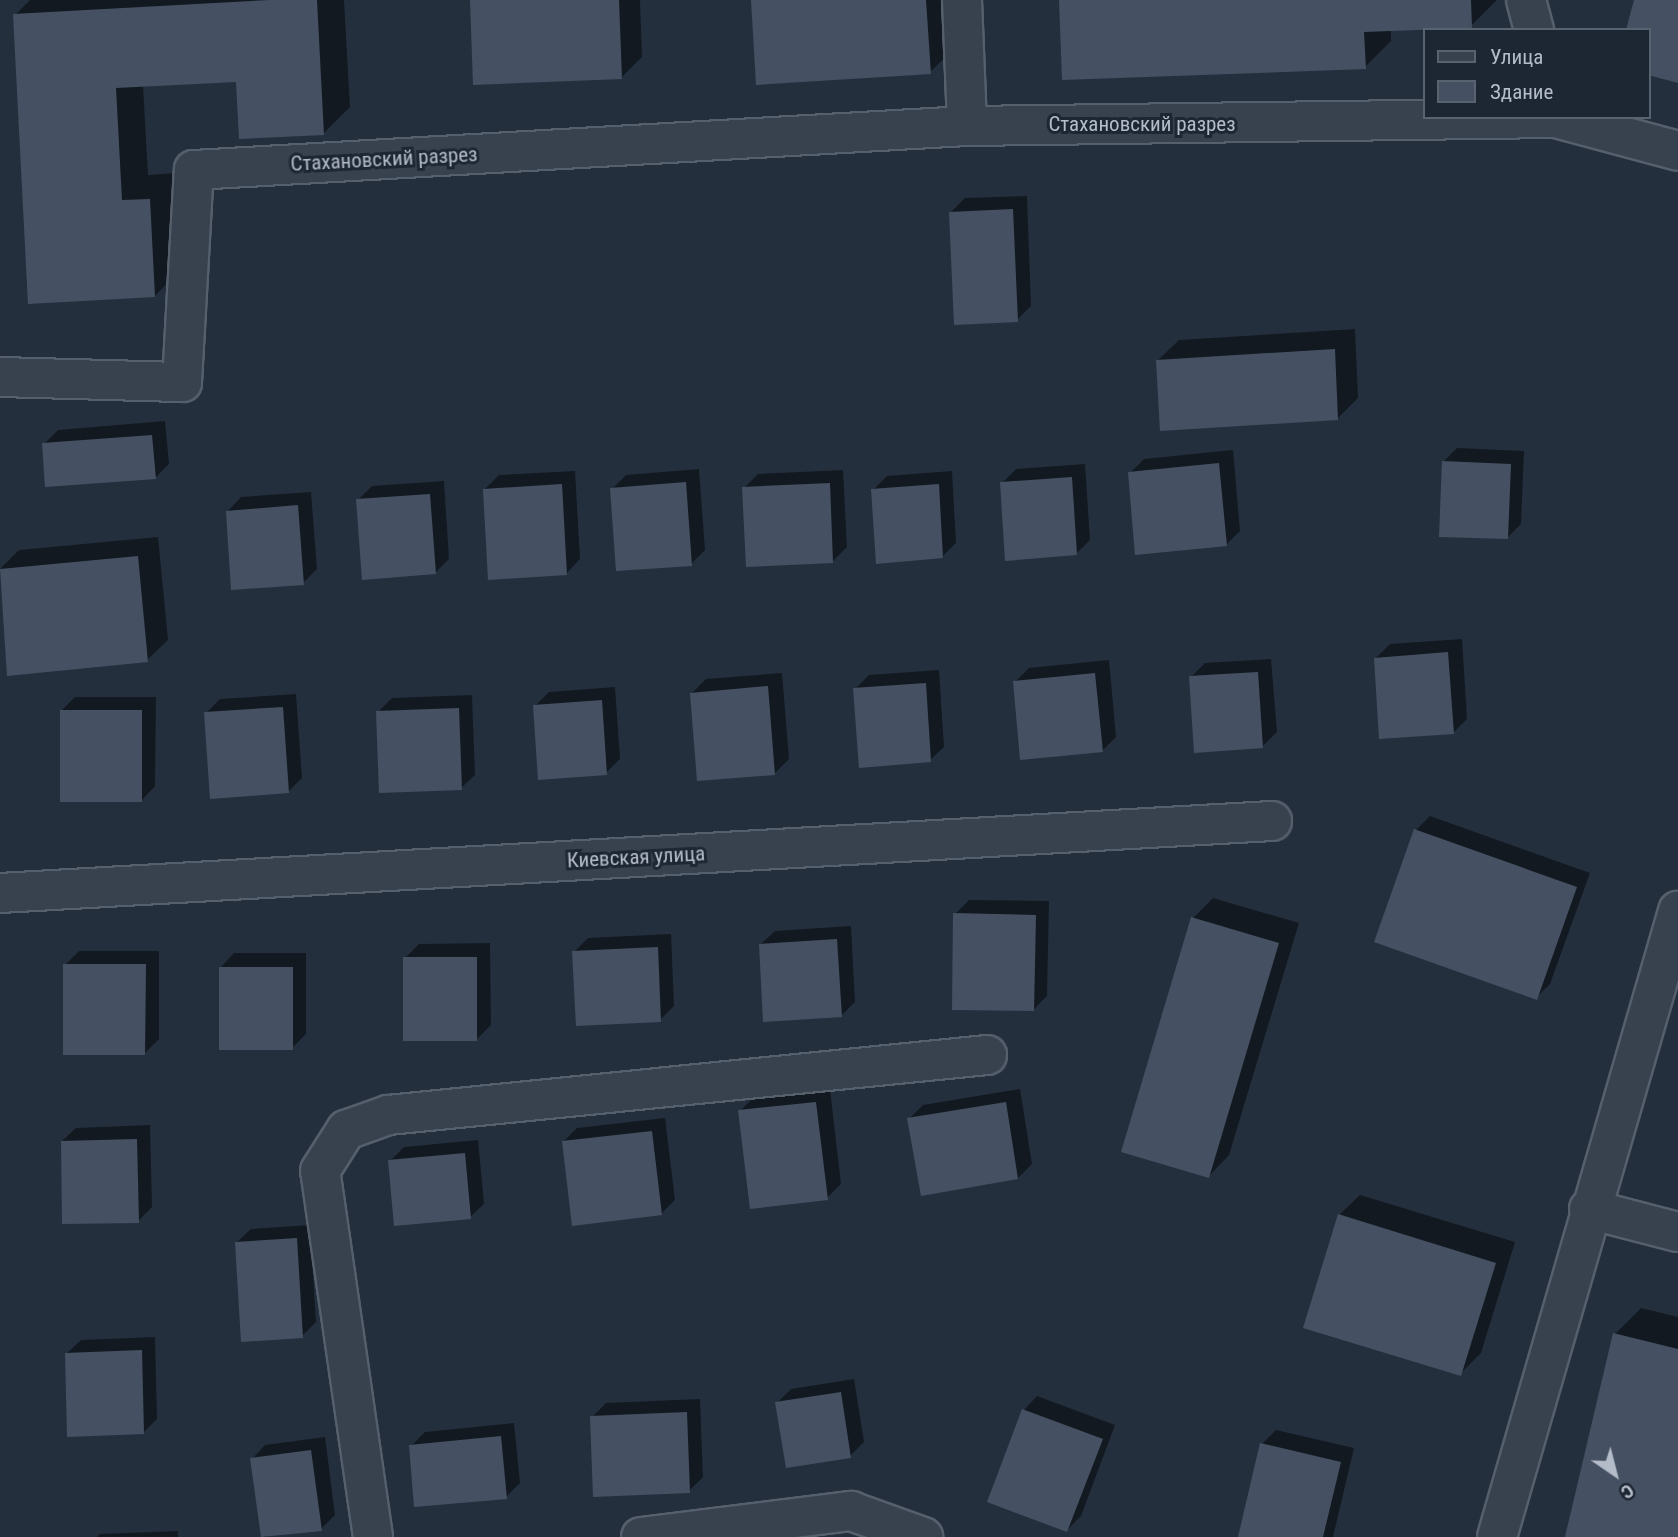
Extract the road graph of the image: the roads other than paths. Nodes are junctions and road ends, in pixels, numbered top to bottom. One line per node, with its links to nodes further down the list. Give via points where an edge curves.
1 (962, 0): 6 (street)
2 (1526, 0): 3 (street)
3 (1533, 28)
4 (1508, 119): 6 (street, Стахановский разрез)
5 (1560, 119): 7 (street, Стахановский разрез)
6 (967, 126): 8 (street, Стахановский разрез, via 194,170 181,382)
7 (1678, 151)
8 (0, 377)
9 (1272, 821): 10 (street, Киевская улица)
10 (0, 893)
11 (1678, 911): 13 (street)
12 (988, 1055): 15 (street, via 388,1115 346,1130 320,1171)
13 (1589, 1209): 14 (street); 18 (street)
14 (1678, 1232)
15 (373, 1537)
16 (641, 1537): 17 (street, via 851,1511)
17 (923, 1537)
18 (1497, 1537)

